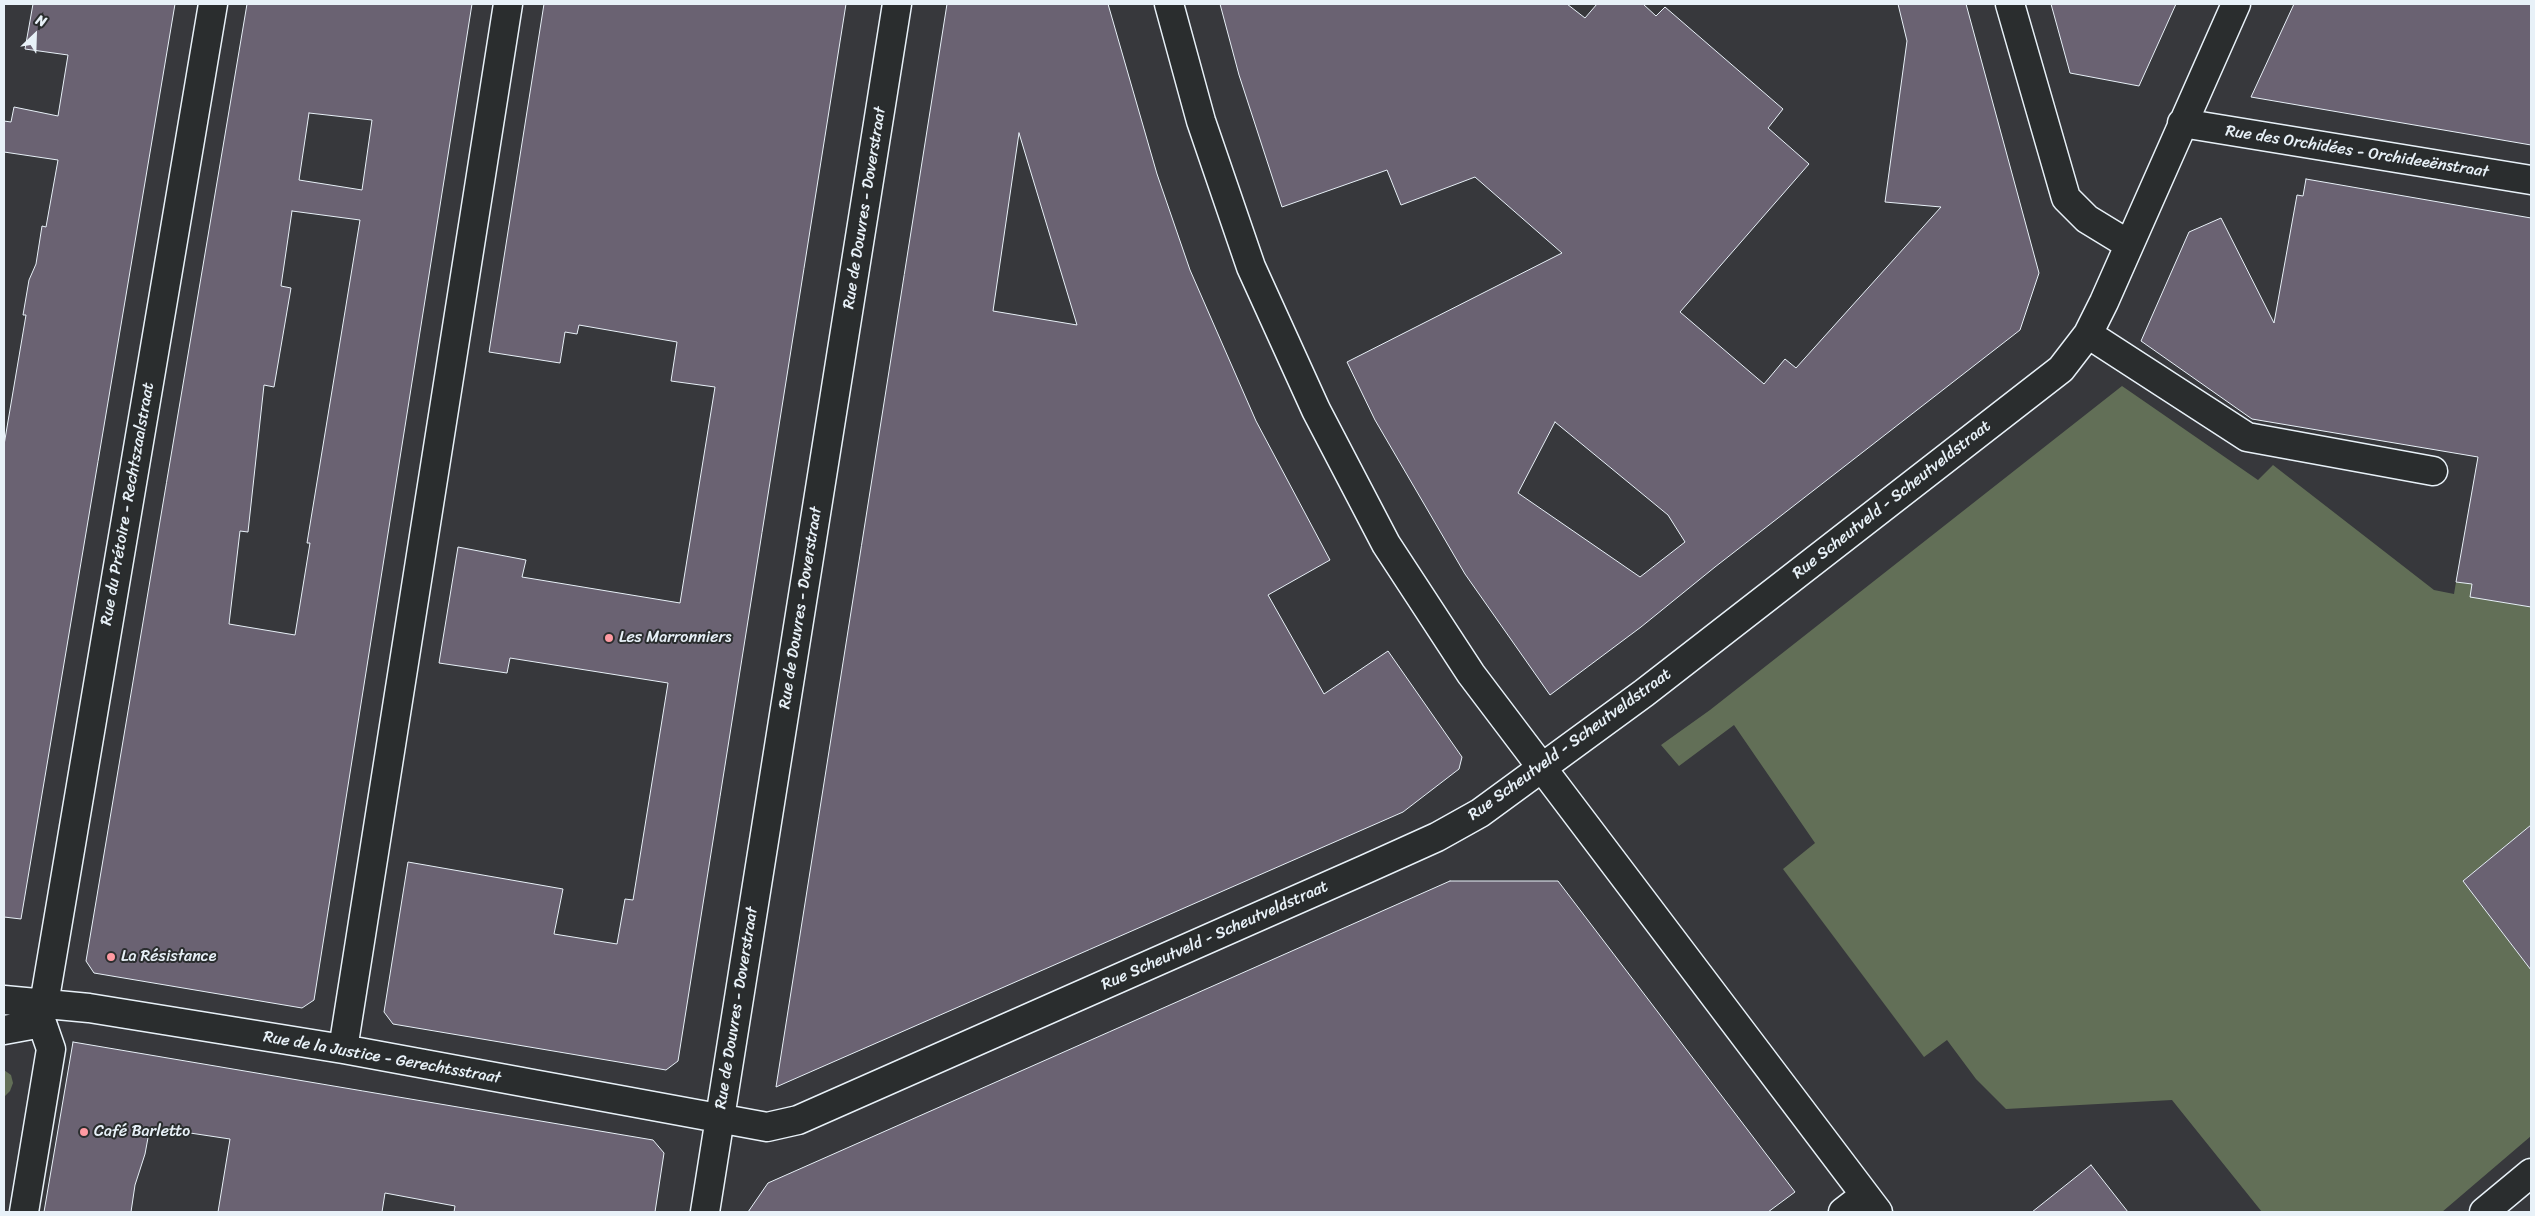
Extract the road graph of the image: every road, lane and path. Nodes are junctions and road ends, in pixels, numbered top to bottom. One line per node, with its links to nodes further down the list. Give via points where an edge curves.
1 (213, 4): 14 (street, Rue du Prétoire - Rechtszaalstraat)
2 (508, 4): 16 (street)
3 (897, 4): 17 (street, Rue de Douvres - Doverstraat)
4 (1169, 4): 12 (street, via 1201,121 1252,267 1316,410 1394,556 1471,674)
5 (2010, 4): 9 (street, via 2066,198 2086,219)
6 (2236, 4): 7 (street, Rue Scheutveld - Scheutveldstraat)
7 (2182, 123): 8 (street, Rue des Orchidées - Orchideeënstraat); 9 (street, Rue Scheutveld - Scheutveldstraat)
8 (2531, 180)
9 (2128, 244): 10 (street, Rue Scheutveld - Scheutveldstraat)
10 (2088, 334): 11 (street, via 2248,437); 12 (street, Rue Scheutveld - Scheutveldstraat, via 2061,368 1644,693)
11 (2433, 471)
12 (1542, 768): 17 (street, Rue Scheutveld - Scheutveldstraat, via 1480,813 1437,837 798,1120 767,1127); 19 (street)
13 (4, 1000): 14 (street, Rue de la Justice - Gerechtsstraat)
14 (44, 1004): 16 (street, Rue de la Justice - Gerechtsstraat, via 89,1008)
15 (4, 1030): 20 (street, via 42,1023 51,1049)
16 (344, 1049): 17 (street, Rue de la Justice - Gerechtsstraat)
17 (720, 1118): 21 (street, Rue de Douvres - Doverstraat)
18 (2531, 1173): 23 (street)
19 (1872, 1204): 22 (street)
20 (24, 1212)
21 (705, 1212)
22 (1843, 1212)
23 (2484, 1212)

